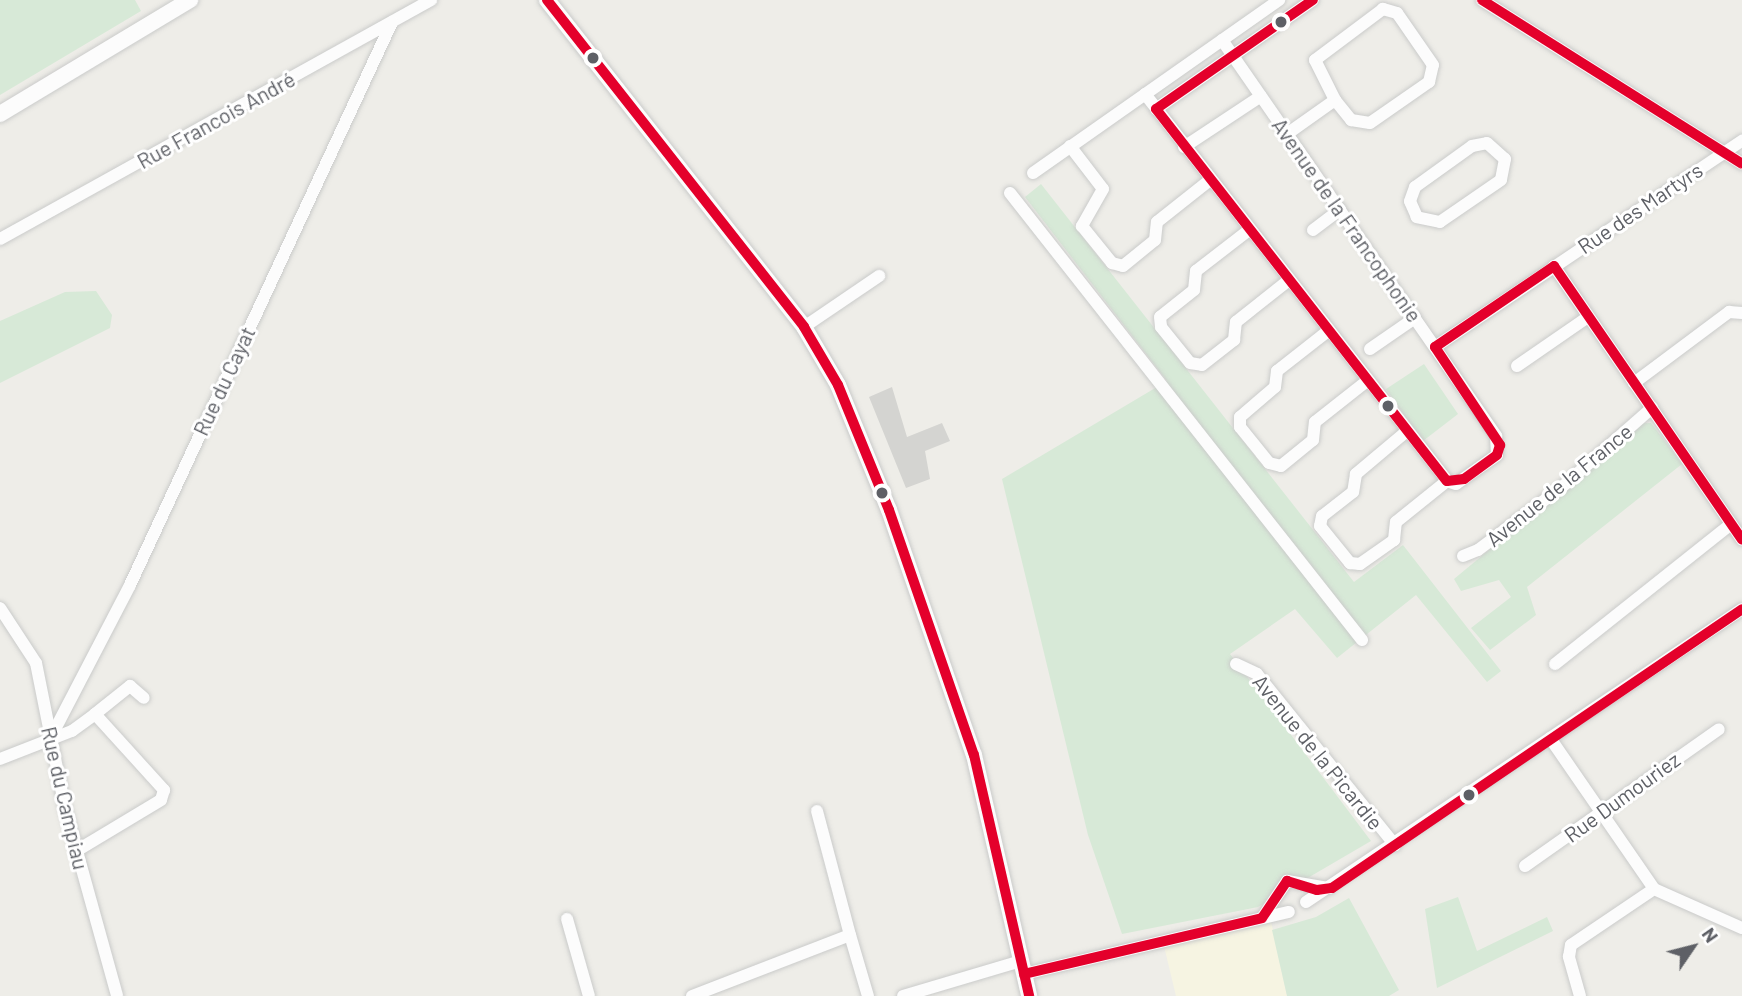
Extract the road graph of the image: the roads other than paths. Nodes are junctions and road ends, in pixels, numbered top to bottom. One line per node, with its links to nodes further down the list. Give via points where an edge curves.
1 (190, 0): 14 (street)
2 (431, 0): 7 (street, Rue Francois André)
3 (547, 0): 35 (street)
4 (1279, 0): 8 (street)
5 (1313, 0): 9 (street)
6 (1482, 0): 19 (street)
7 (392, 22): 28 (street, Rue Francois André); 56 (street, Rue du Cayat, via 130,585)
8 (1223, 40): 9 (street, Avenue de la Francophonie); 10 (street)
9 (1234, 55): 11 (street, Avenue de la Francophonie); 13 (street)
10 (1145, 94): 13 (street); 17 (street)
11 (1261, 96): 15 (street, Avenue de la Francophonie); 18 (street)
12 (1335, 100): 12 (street, via 1360,125 1429,82 1433,65 1397,13 1383,9 1315,60); 15 (street)
13 (1156, 108): 18 (street)
14 (0, 114)
15 (1287, 134): 24 (street, Avenue de la Francophonie)
16 (1742, 141): 19 (street, Rue des Martyrs)
17 (1070, 146): 21 (street); 22 (street, via 1103,189 1082,226 1112,263 1123,266 1155,240 1157,222)
18 (1184, 147): 22 (street)
19 (1723, 152): 20 (street); 29 (street, Rue des Martyrs)
20 (1742, 164)
21 (1033, 173)
22 (1210, 180): 26 (street)
23 (1010, 192): 50 (street)
24 (1340, 211): 27 (street); 34 (street, Avenue de la Francophonie)
25 (1452, 215): 25 (street, via 1503,177 1505,159 1495,146 1472,146 1415,187 1410,201 1417,217 1436,223)
26 (1249, 230): 31 (street); 31 (street, via 1196,271 1194,290 1160,317 1161,327 1190,363 1202,365 1234,340 1236,321)
27 (1313, 230)
28 (0, 239)
29 (1554, 266): 33 (street); 37 (street, Rue des Martyrs)
30 (879, 276): 35 (street)
31 (1289, 280): 36 (street)
32 (1742, 313): 41 (street, via 1729,312)
33 (1588, 317): 39 (street); 41 (street)
34 (1415, 318): 37 (street, Avenue de la Francophonie); 38 (street)
35 (804, 327): 74 (street, via 857,430 935,640 974,755)
36 (1328, 331): 40 (street); 40 (street, via 1277,371 1275,387 1240,417 1240,427 1269,463 1281,466 1313,440 1315,422)
37 (1435, 347): 44 (street, Avenue de la Francophonie, via 1496,436 1497,455 1456,484)
38 (1370, 349)
39 (1517, 366)
40 (1367, 380): 43 (street)
41 (1634, 383): 42 (street)
42 (1652, 408): 45 (street); 47 (street, Avenue de la France, via 1562,487 1479,550)
43 (1407, 431): 44 (street); 44 (street, via 1356,474 1353,492 1322,516 1320,526 1350,563 1360,564 1394,540 1396,522)
44 (1447, 481)
45 (1731, 524): 46 (street); 52 (street)
46 (1741, 537)
47 (1463, 556)
48 (0, 608): 56 (street, Rue du Campiau, via 36,663)
49 (1742, 609): 57 (street)
50 (1362, 640)
51 (1236, 664): 61 (street, Avenue de la Picardie, via 1256,674)
52 (1555, 664)
53 (144, 698): 54 (street, via 130,687)
54 (95, 714): 56 (street, via 72,732); 62 (street, via 166,795)
55 (1719, 729): 60 (street, Rue Dumouriez)
56 (51, 737): 58 (street); 62 (street, Rue du Campiau)
57 (1550, 738): 60 (street); 61 (street)
58 (0, 759)
59 (817, 811): 73 (street)
60 (1601, 812): 63 (street, Rue Dumouriez); 66 (street)
61 (1395, 845): 65 (street)
62 (76, 851): 75 (street, Rue du Campiau)
63 (1525, 866)
64 (1301, 884): 65 (street, via 1317,890); 67 (street, via 1283,883); 68 (street)
65 (1332, 888): 68 (street)
66 (1654, 889): 72 (street); 81 (street, via 1576,941 1569,957)
67 (1276, 896): 69 (street); 70 (street)
68 (1306, 902): 69 (street)
69 (1289, 912): 70 (street)
70 (1262, 918): 74 (street)
71 (567, 919): 76 (street)
72 (1742, 928)
73 (850, 935): 77 (street); 78 (street)
74 (1023, 968): 79 (street); 80 (street)
75 (117, 996)
76 (589, 996)
77 (692, 996)
78 (868, 996)
79 (903, 996)
80 (1029, 996)
81 (1580, 996)

